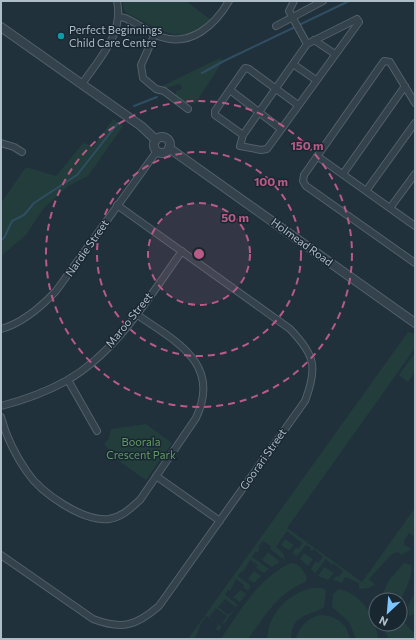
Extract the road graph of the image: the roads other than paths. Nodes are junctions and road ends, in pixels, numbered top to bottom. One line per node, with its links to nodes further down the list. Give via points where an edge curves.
1 (117, 1): 5 (street)
2 (229, 1): 9 (street, via 213,24 198,34 179,39)
3 (294, 1): 6 (street, via 289,11)
4 (323, 1): 6 (street)
5 (119, 19): 9 (street); 15 (street, via 110,44)
6 (294, 19): 7 (street); 11 (street)
7 (276, 26)
8 (1, 27): 15 (street)
9 (155, 34): 21 (street, via 141,65 144,78 156,89 164,91)
10 (314, 40): 11 (street); 12 (street); 12 (street, via 359,20)
11 (307, 44): 13 (street)
12 (335, 54): 14 (street)
13 (293, 64): 14 (street); 17 (street)
14 (316, 80): 20 (street)
15 (82, 84): 26 (street, via 141,126)
16 (405, 86): 19 (street); 31 (street, via 390,62 384,61); 32 (street)
17 (276, 88): 18 (street, via 245,68); 20 (street); 22 (street)
18 (230, 90): 22 (street); 25 (street, via 215,111 215,115)
19 (415, 103)
20 (298, 105): 24 (street)
21 (188, 109)
22 (259, 112): 24 (street); 25 (street)
23 (415, 123): 34 (street)
24 (281, 129): 25 (street, via 267,148 261,150 240,146)
25 (243, 135)
26 (156, 140): 28 (street, via 160,137 167,139 170,143); 29 (street)
27 (1, 143): 30 (street)
28 (169, 148): 29 (street, via 164,152); 41 (street, Holmead Road)
29 (157, 151): 35 (street, Nardie Street)
30 (22, 152)
31 (317, 156): 32 (street); 39 (street, via 304,175 303,181 306,186)
32 (343, 174): 34 (street)
33 (415, 174): 36 (street)
34 (366, 190): 36 (street)
35 (117, 205): 38 (street, Goorari Street); 42 (street, Nardie Street, via 56,291 43,305 25,318)
36 (390, 208): 37 (street)
37 (415, 226)
38 (182, 251): 40 (street, Maroo Street); 48 (street, Goorari Street, via 290,328 305,343 313,362 312,382 305,401)
39 (415, 263)
40 (136, 314): 43 (street, Maroo Street, via 111,344); 47 (street, via 183,347 197,363 204,382 202,405 196,418)
41 (415, 323)
42 (1, 329)
43 (68, 380): 44 (street, Maroo Street, via 38,394); 46 (street)
44 (1, 406)
45 (1, 417): 47 (street, via 5,431 27,472 37,484 70,509 85,516 98,519 120,515 140,500)
46 (97, 432)
47 (156, 476): 48 (street)
48 (220, 521): 49 (street, Goorari Street, via 159,606 144,619 126,625 109,625 93,619)
49 (1, 554)

